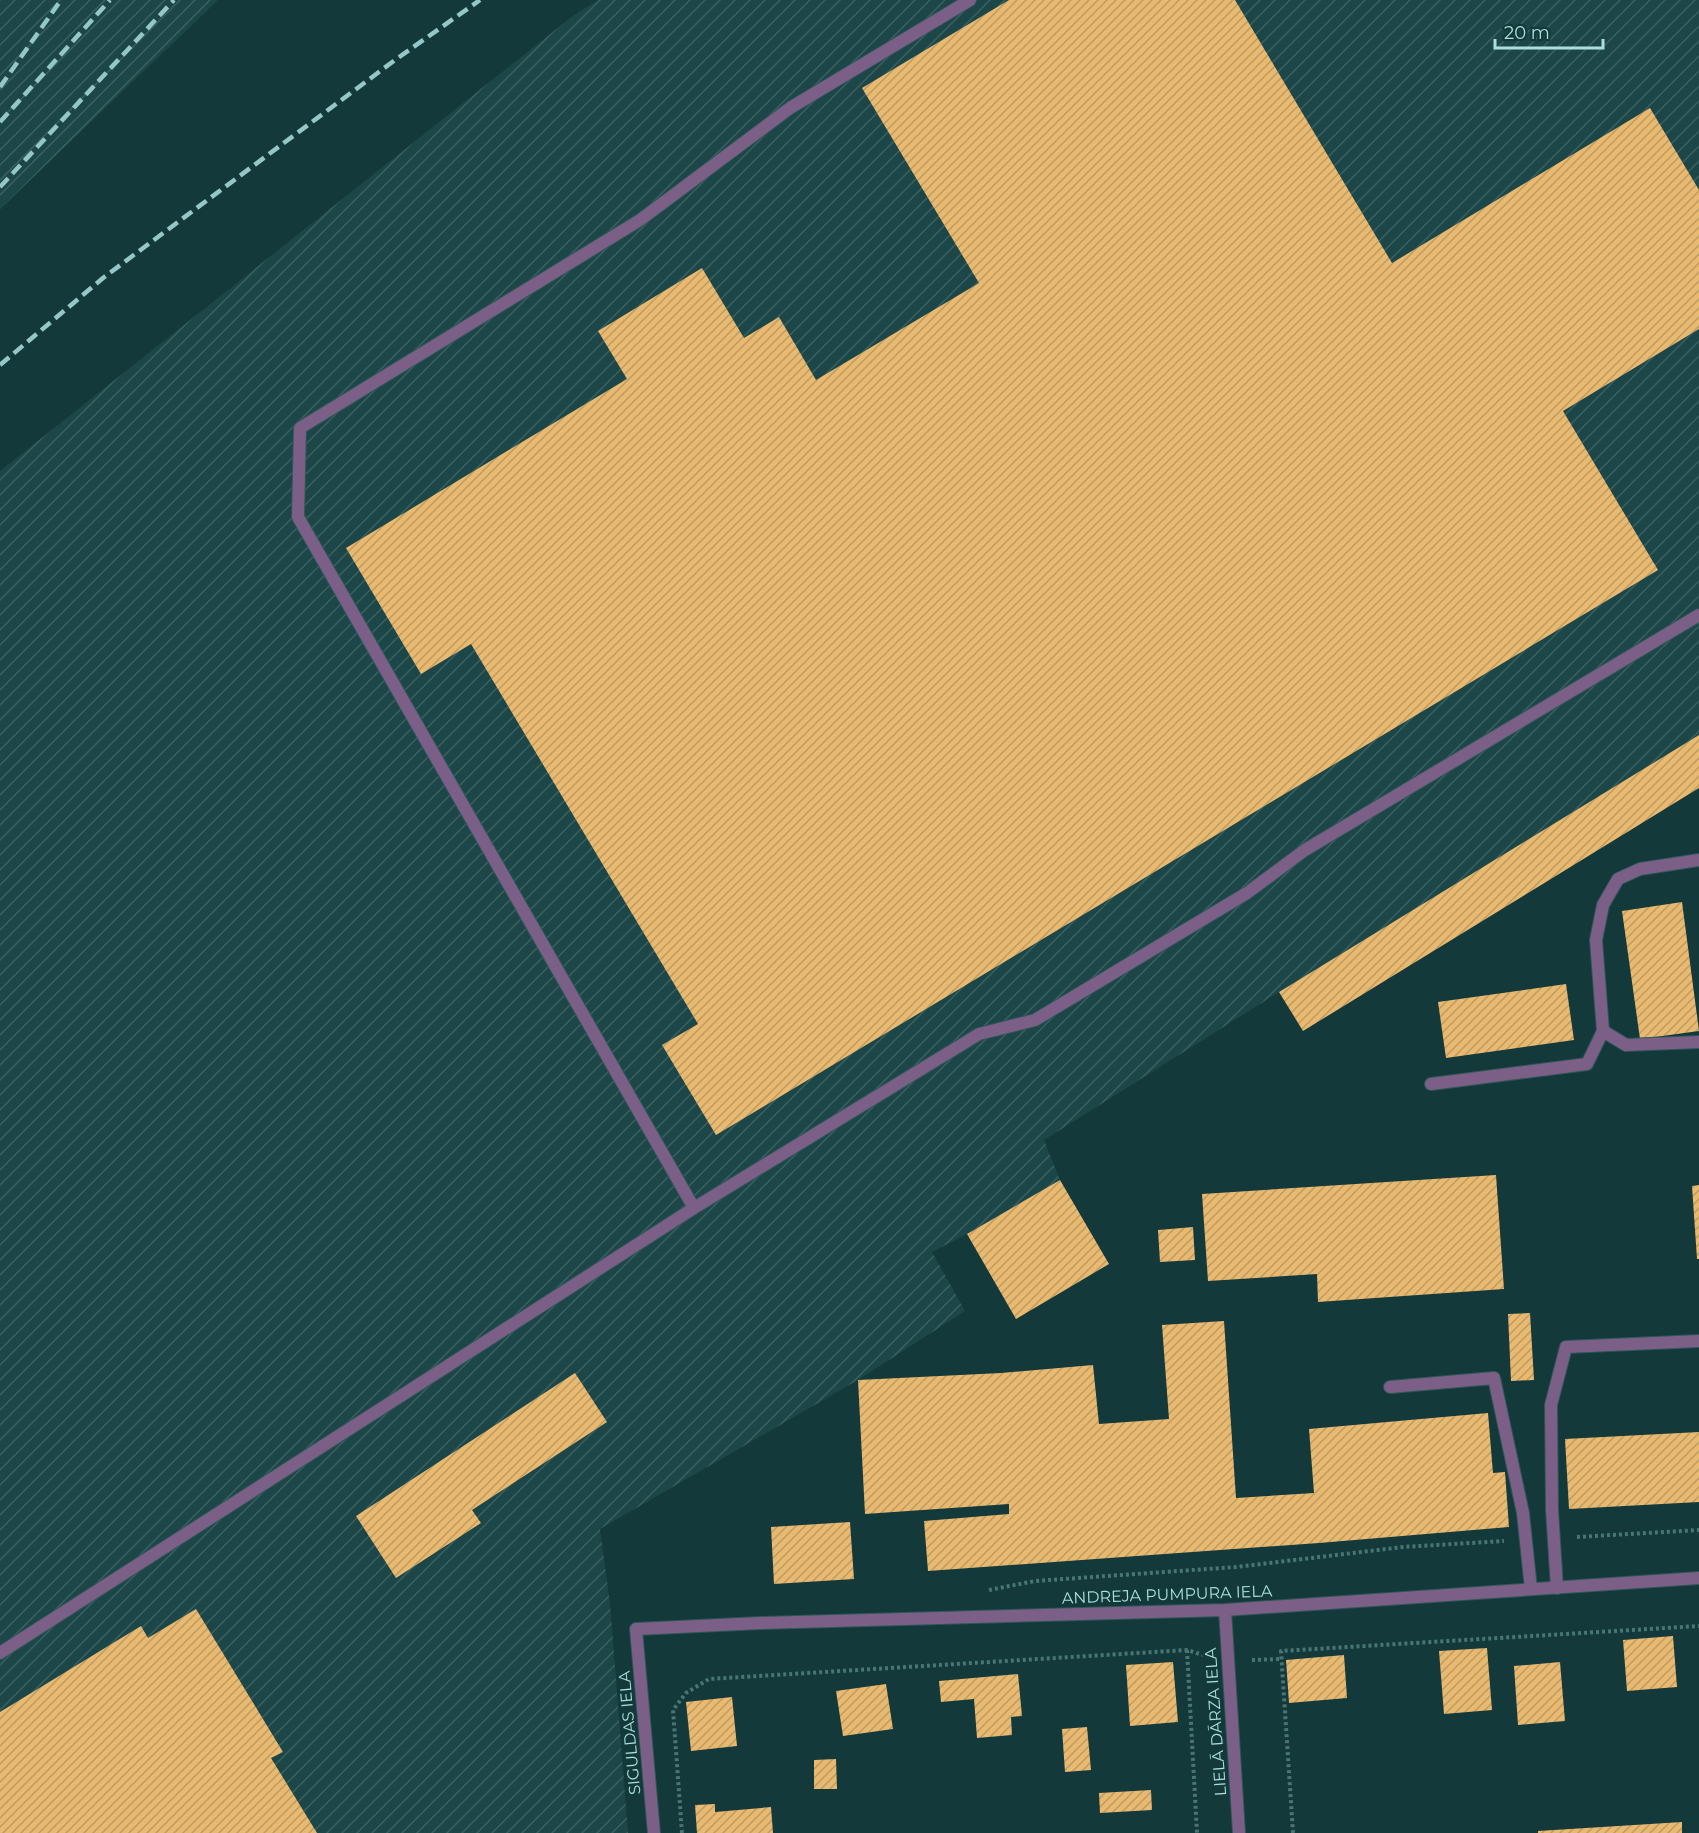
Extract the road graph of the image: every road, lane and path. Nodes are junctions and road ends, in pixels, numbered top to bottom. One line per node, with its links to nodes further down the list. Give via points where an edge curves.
1 (970, 0): 7 (street, via 790,108 639,220 300,428 298,517)
2 (1699, 615): 7 (street, via 1305,850 1247,893 1035,1020 979,1034)
3 (1699, 861): 4 (street, via 1640,869 1618,879 1603,905 1596,940)
4 (1604, 1031): 5 (street, via 1626,1045); 6 (street, via 1587,1064)
5 (1699, 1042)
6 (1431, 1084)
7 (693, 1208): 20 (street)
8 (1699, 1341): 11 (street, via 1566,1347 1551,1405)
9 (1389, 1387): 12 (street, via 1494,1377)
10 (1699, 1530): 11 (path)
11 (1553, 1539): 14 (street)
12 (1527, 1540): 15 (street); 16 (path, via 1403,1547 1236,1567 1035,1581)
13 (1699, 1578): 14 (street, ANDREJA PUMPURA IELA)
14 (1557, 1588): 15 (street, ANDREJA PUMPURA IELA)
15 (1531, 1589): 17 (street, ANDREJA PUMPURA IELA)
16 (981, 1591)
17 (1225, 1610): 19 (street, ANDREJA PUMPURA IELA); 24 (street, LIELĀ DĀRZA IELA)
18 (1699, 1626): 25 (path, via 1281,1651)
19 (636, 1629): 21 (street, SIGULDAS IELA)
20 (0, 1653)
21 (654, 1833)
22 (682, 1833): 23 (path, via 673,1710 686,1693 709,1679 1187,1650)
23 (1197, 1833)
24 (1239, 1833)
25 (1293, 1833)

